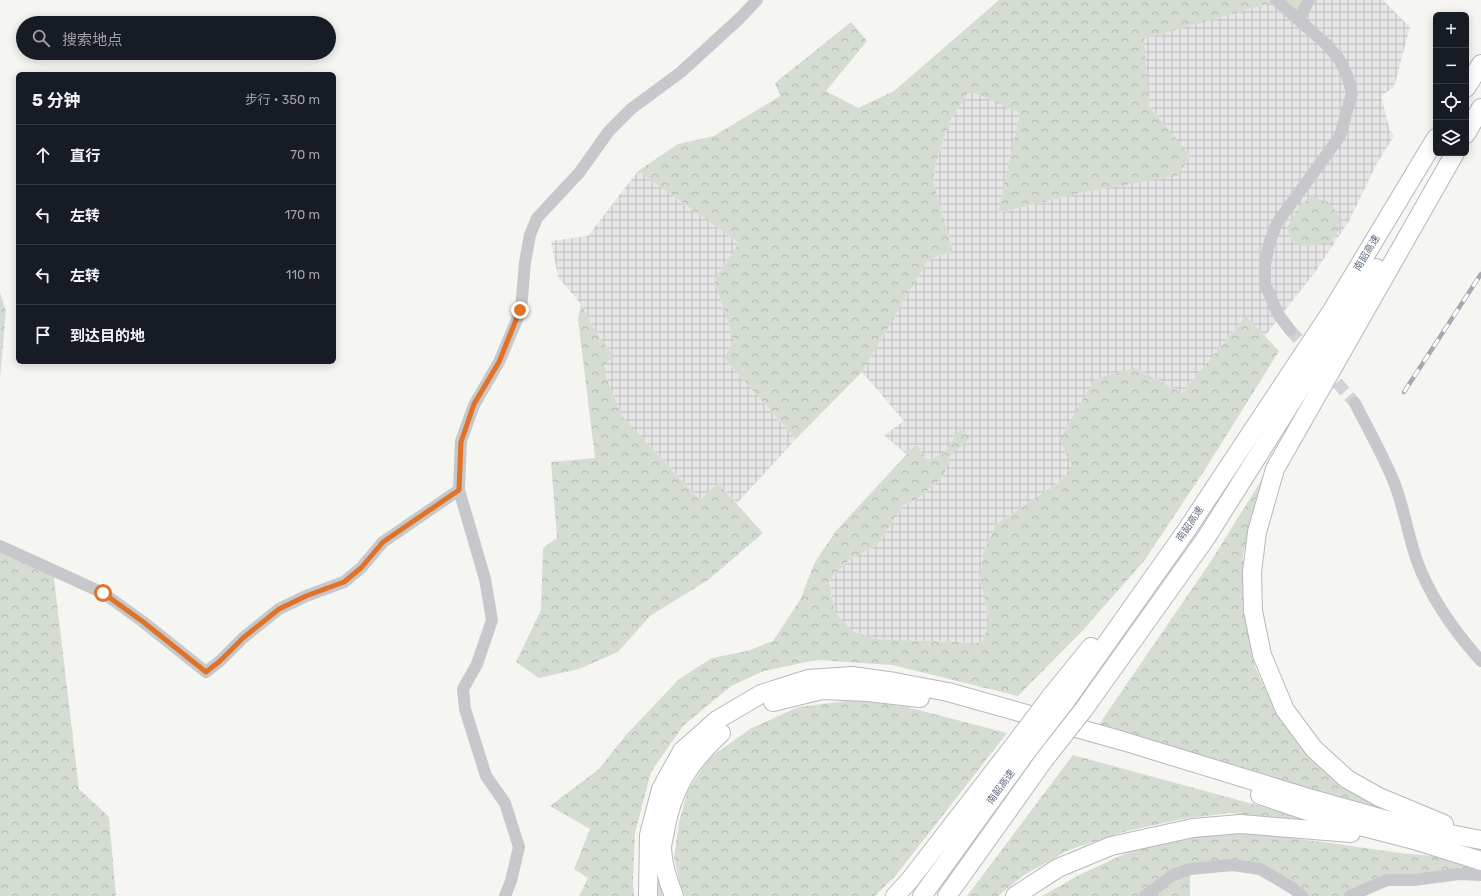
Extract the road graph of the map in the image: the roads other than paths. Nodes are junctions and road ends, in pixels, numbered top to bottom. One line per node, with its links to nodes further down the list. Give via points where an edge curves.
1 (756, 0): 16 (street, via 681,72 631,109 609,131 579,173 537,218 526,255 520,310 499,362 474,404 461,442)
2 (1276, 0): 4 (street)
3 (1309, 0): 4 (street)
4 (1298, 19): 14 (street, via 1339,59 1352,93 1340,136 1277,223 1268,244 1265,284 1278,314)
5 (1481, 64): 6 (highway)
6 (1468, 84)
7 (1481, 102): 9 (highway)
8 (1481, 108): 10 (highway)
9 (1469, 120)
10 (1469, 129)
11 (1433, 143): 19 (highway, 南韶高速, bridge, via 1333,309 1186,531)
12 (1447, 156): 30 (highway, 南韶高速, bridge, via 1206,538)
13 (1453, 156): 20 (highway, via 1275,469 1257,532 1252,572 1253,611 1262,656 1285,710 1314,749 1347,779 1379,797)
14 (1290, 330)
15 (1355, 403): 18 (street, via 1394,483 1417,560 1431,593 1464,642)
16 (459, 490): 17 (street, via 383,542 361,568 344,582 279,609 206,672 103,593); 25 (street, via 485,579 492,620 477,664 463,690 464,709 486,776 505,803 519,847)
17 (0, 546)
18 (1481, 661)
19 (1021, 748): 28 (highway); 29 (highway, 南韶高速)
20 (1481, 837)
21 (1414, 840): 23 (highway); 27 (highway, via 1325,817 1254,793 985,713 914,696 822,690 776,700 734,720 705,747 679,783 667,816 662,848 667,878); 31 (highway, via 1240,824 1193,828 1112,846 1058,868)
22 (1481, 840): 26 (highway, via 1408,826 948,692 852,676 808,679 761,694 717,720 682,751 661,789 649,835)
23 (1481, 861)
24 (1481, 875): 34 (street, via 1459,874 1414,880 1387,880)
25 (505, 896)
26 (648, 896)
27 (674, 896)
28 (895, 896)
29 (922, 896)
30 (947, 896)
31 (1015, 896)
32 (1145, 896): 33 (street, via 1173,875 1190,869 1233,865 1260,869)
33 (1302, 896)
34 (1350, 896)

